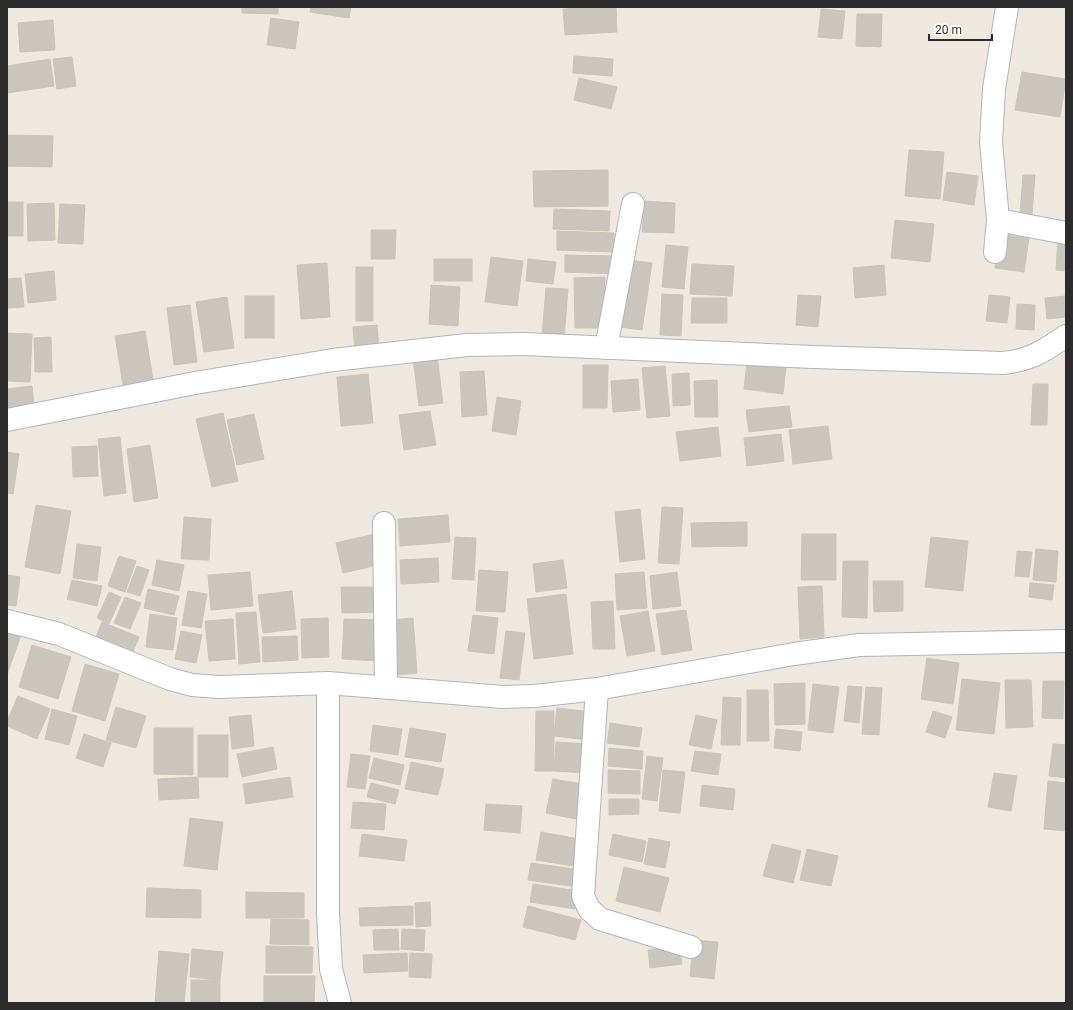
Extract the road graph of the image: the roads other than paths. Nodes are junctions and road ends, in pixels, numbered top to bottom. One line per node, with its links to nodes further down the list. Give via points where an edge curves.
1 (1007, 7): 3 (street, via 994,89 992,142)
2 (632, 204): 7 (street)
3 (998, 220): 4 (street); 5 (street)
4 (1066, 233)
5 (994, 252)
6 (1066, 336): 7 (street, via 1037,355 1021,361 1003,363)
7 (606, 348): 8 (street, via 524,344 466,345 333,360 195,383)
8 (7, 420)
9 (384, 523): 13 (street)
10 (7, 621): 12 (street, via 59,634 170,679 192,685)
11 (1066, 641): 14 (street, via 859,645)
12 (328, 683): 13 (street); 16 (street, via 328,913 331,969)
13 (386, 686): 14 (street, via 503,697)
14 (597, 689): 15 (street, via 583,896 589,909 600,919)
15 (691, 946)
16 (340, 1003)

